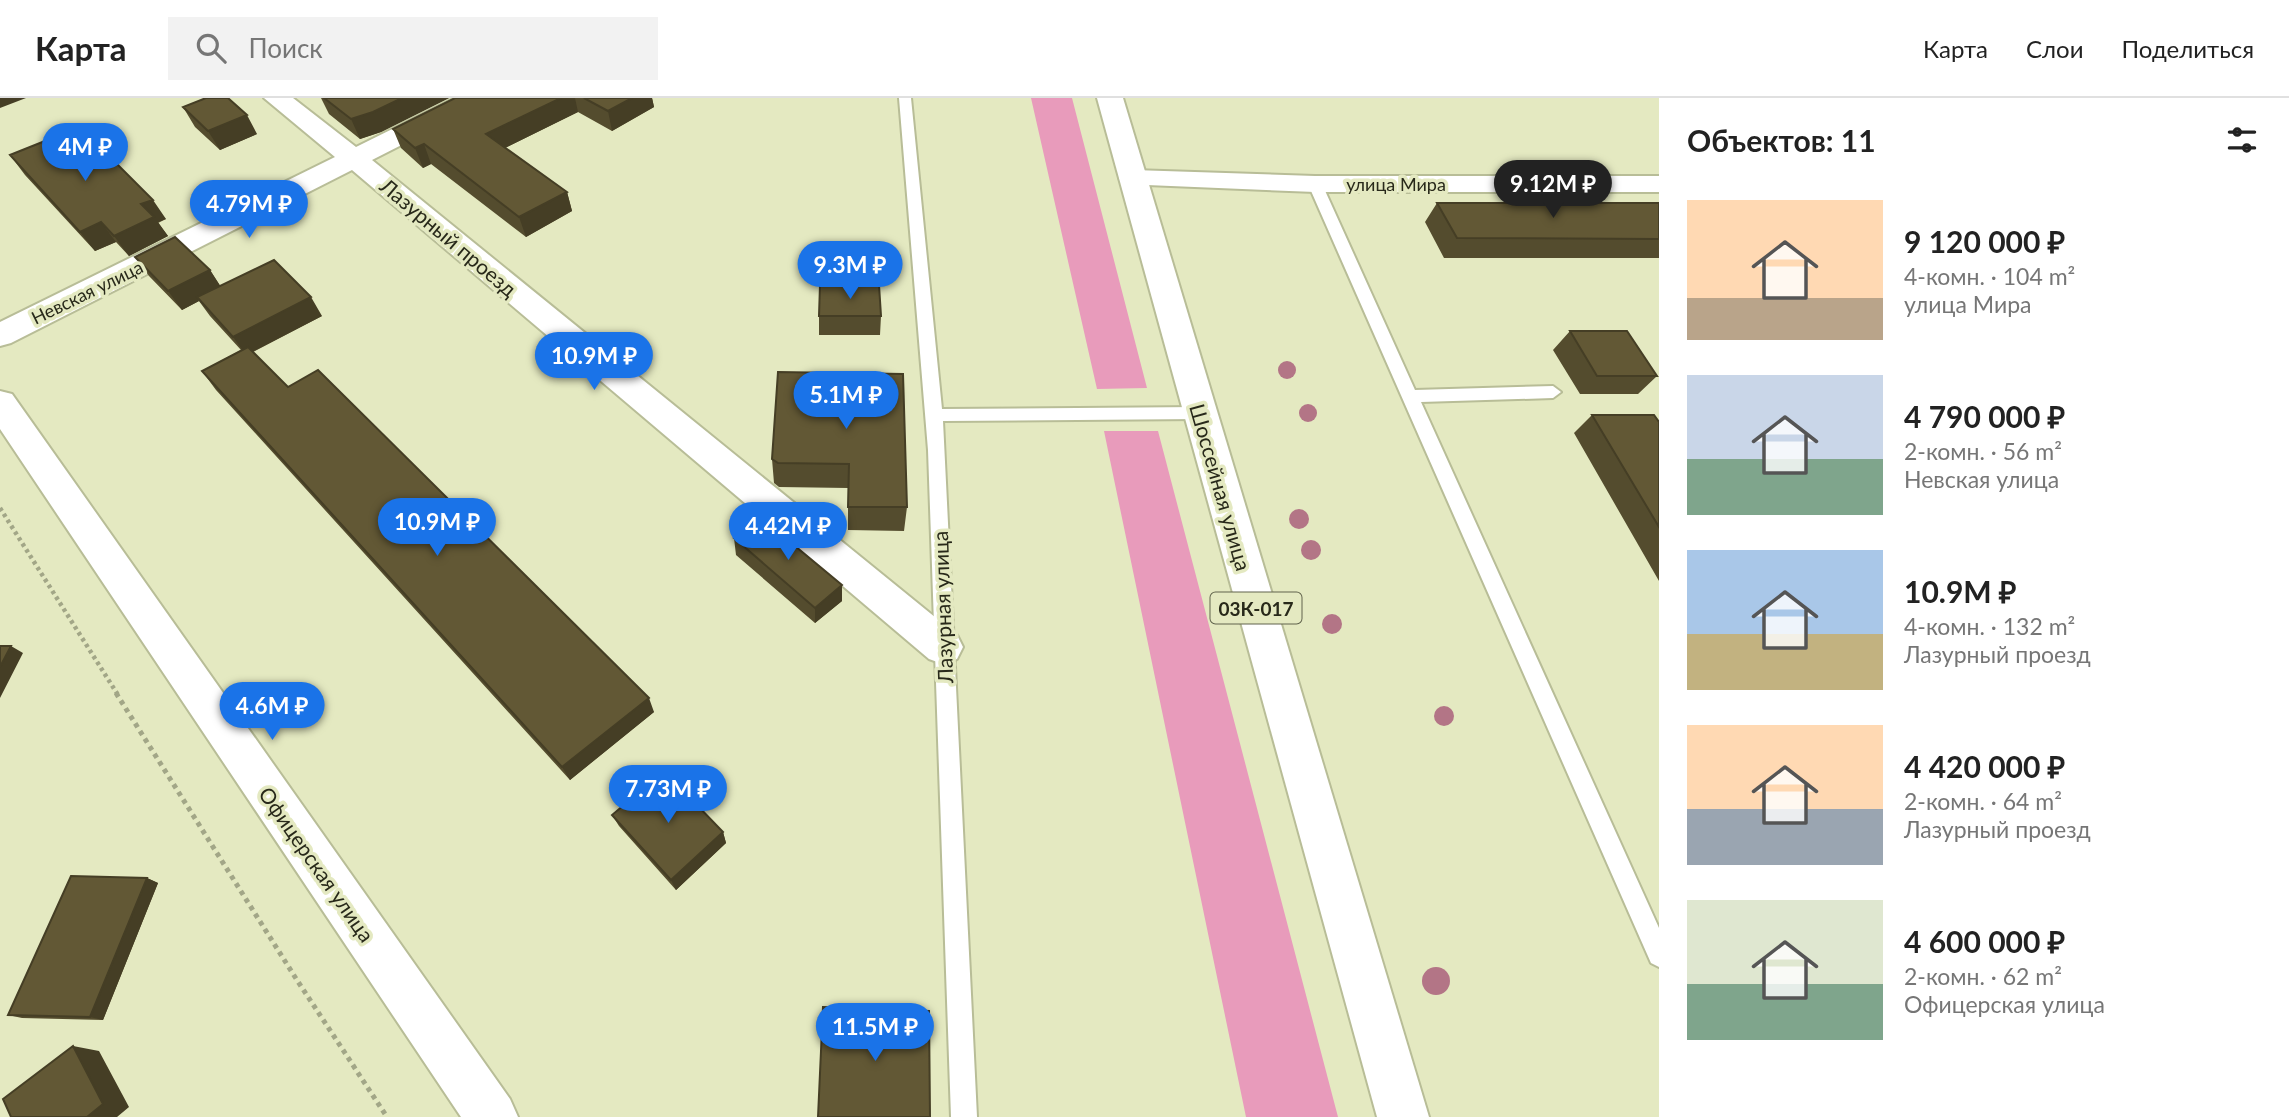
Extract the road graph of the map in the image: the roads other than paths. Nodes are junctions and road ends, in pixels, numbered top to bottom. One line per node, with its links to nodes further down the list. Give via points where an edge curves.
1 (277, 98): 5 (street, Лазурный проезд)
2 (475, 98): 5 (street, Невская улица)
3 (905, 98): 14 (lane, Лазурная улица)
4 (1110, 98): 6 (street, Шоссейная улица / 03К-017)
5 (352, 157): 9 (street, Невская улица, via 327,174); 15 (street, Лазурный проезд)
6 (1133, 178): 7 (street, улица Мира); 13 (street, Шоссейная улица / 03К-017)
7 (1315, 184): 8 (street, улица Мира); 11 (lane)
8 (1659, 184)
9 (0, 335)
10 (1553, 392): 11 (lane)
11 (1410, 396): 16 (lane)
12 (0, 403): 17 (street, Офицерская улица)
13 (1200, 413): 14 (lane); 19 (street, Шоссейная улица / 03К-017)
14 (932, 415): 15 (lane, Лазурная улица)
15 (943, 647): 18 (lane, Лазурная улица)
16 (1659, 955)
17 (492, 1117)
18 (964, 1117)
19 (1403, 1117)

